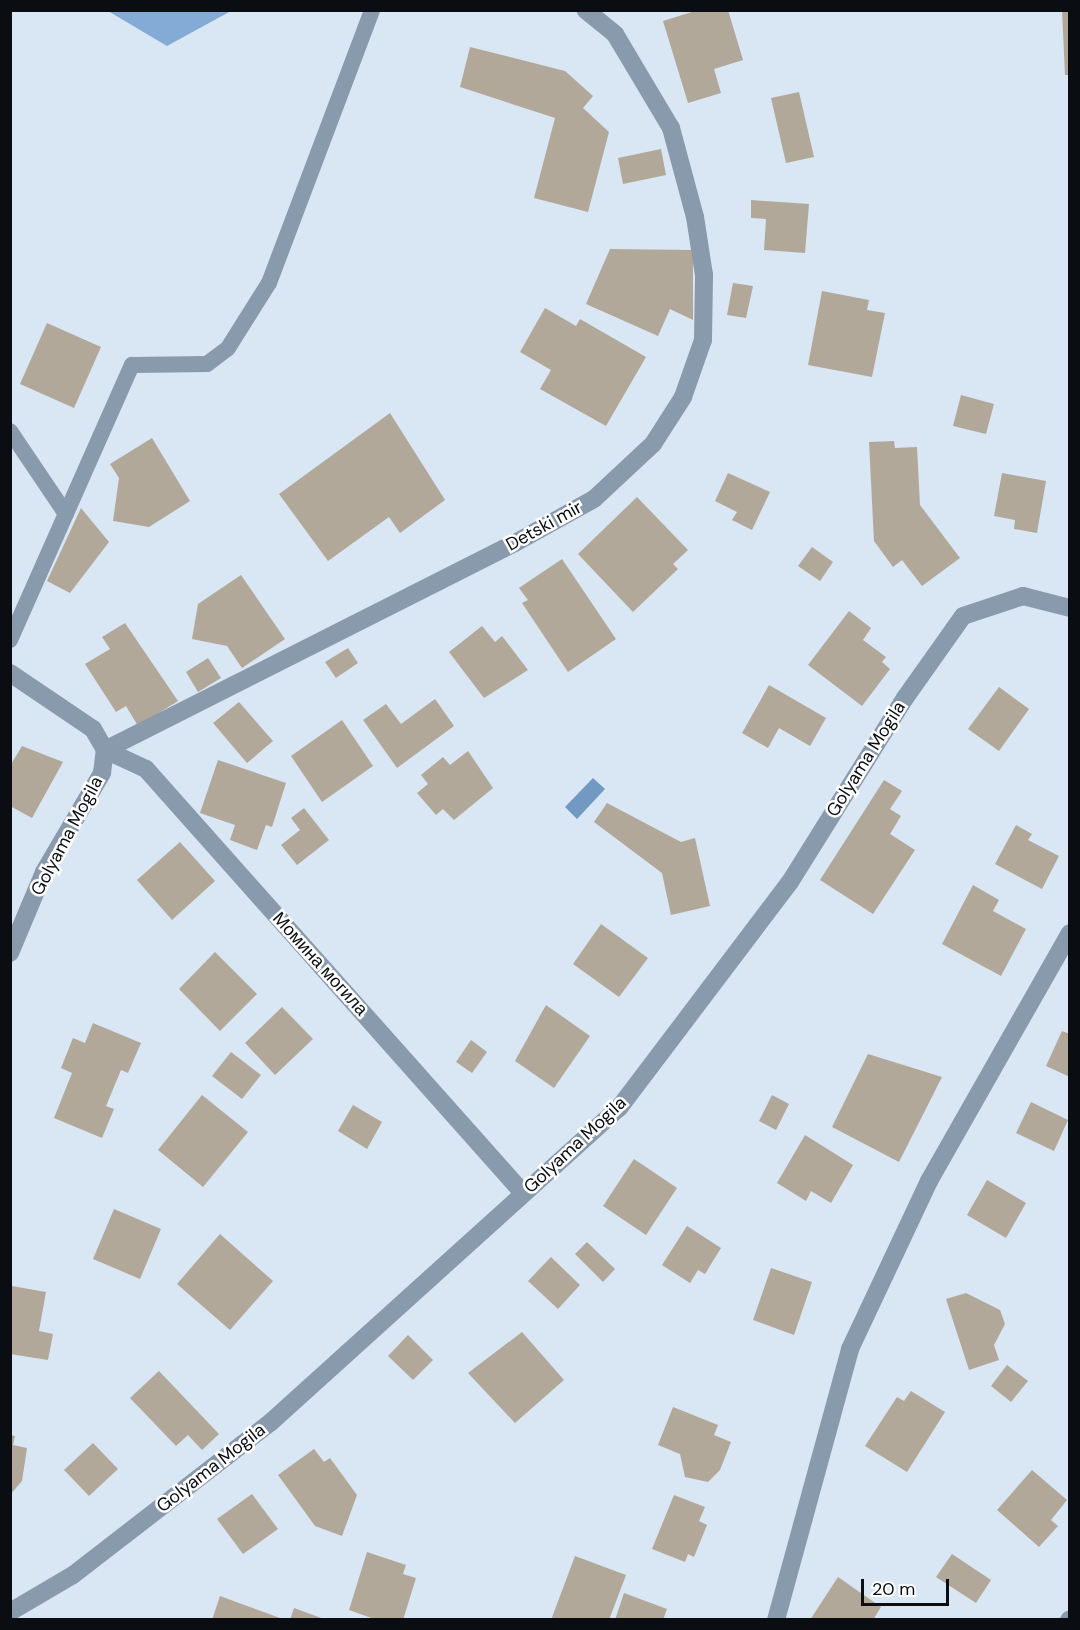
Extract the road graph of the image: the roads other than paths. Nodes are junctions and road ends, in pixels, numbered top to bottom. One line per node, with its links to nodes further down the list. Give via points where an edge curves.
1 (372, 10): 4 (lane, via 269,283 228,348 207,364 132,365)
2 (585, 10): 8 (street, Detski mir, via 615,34 671,128 695,217 704,275 703,340 683,397 653,444 594,499 515,543)
3 (10, 431): 4 (lane)
4 (66, 514): 6 (lane)
5 (1070, 608): 11 (street, Golyama Mogila, via 1023,596 963,616 904,698 790,882 626,1099)
6 (10, 640)
7 (10, 673): 8 (street, via 93,729)
8 (105, 750): 10 (street, Golyama Mogila, via 102,773 44,872); 11 (street, Момина могила, via 146,769)
9 (1070, 933): 14 (street, via 929,1181 850,1349)
10 (10, 954)
11 (523, 1193): 12 (street, Golyama Mogila, via 271,1422 73,1575)
12 (12, 1613): 13 (street)
13 (32, 1620)
14 (776, 1620)

